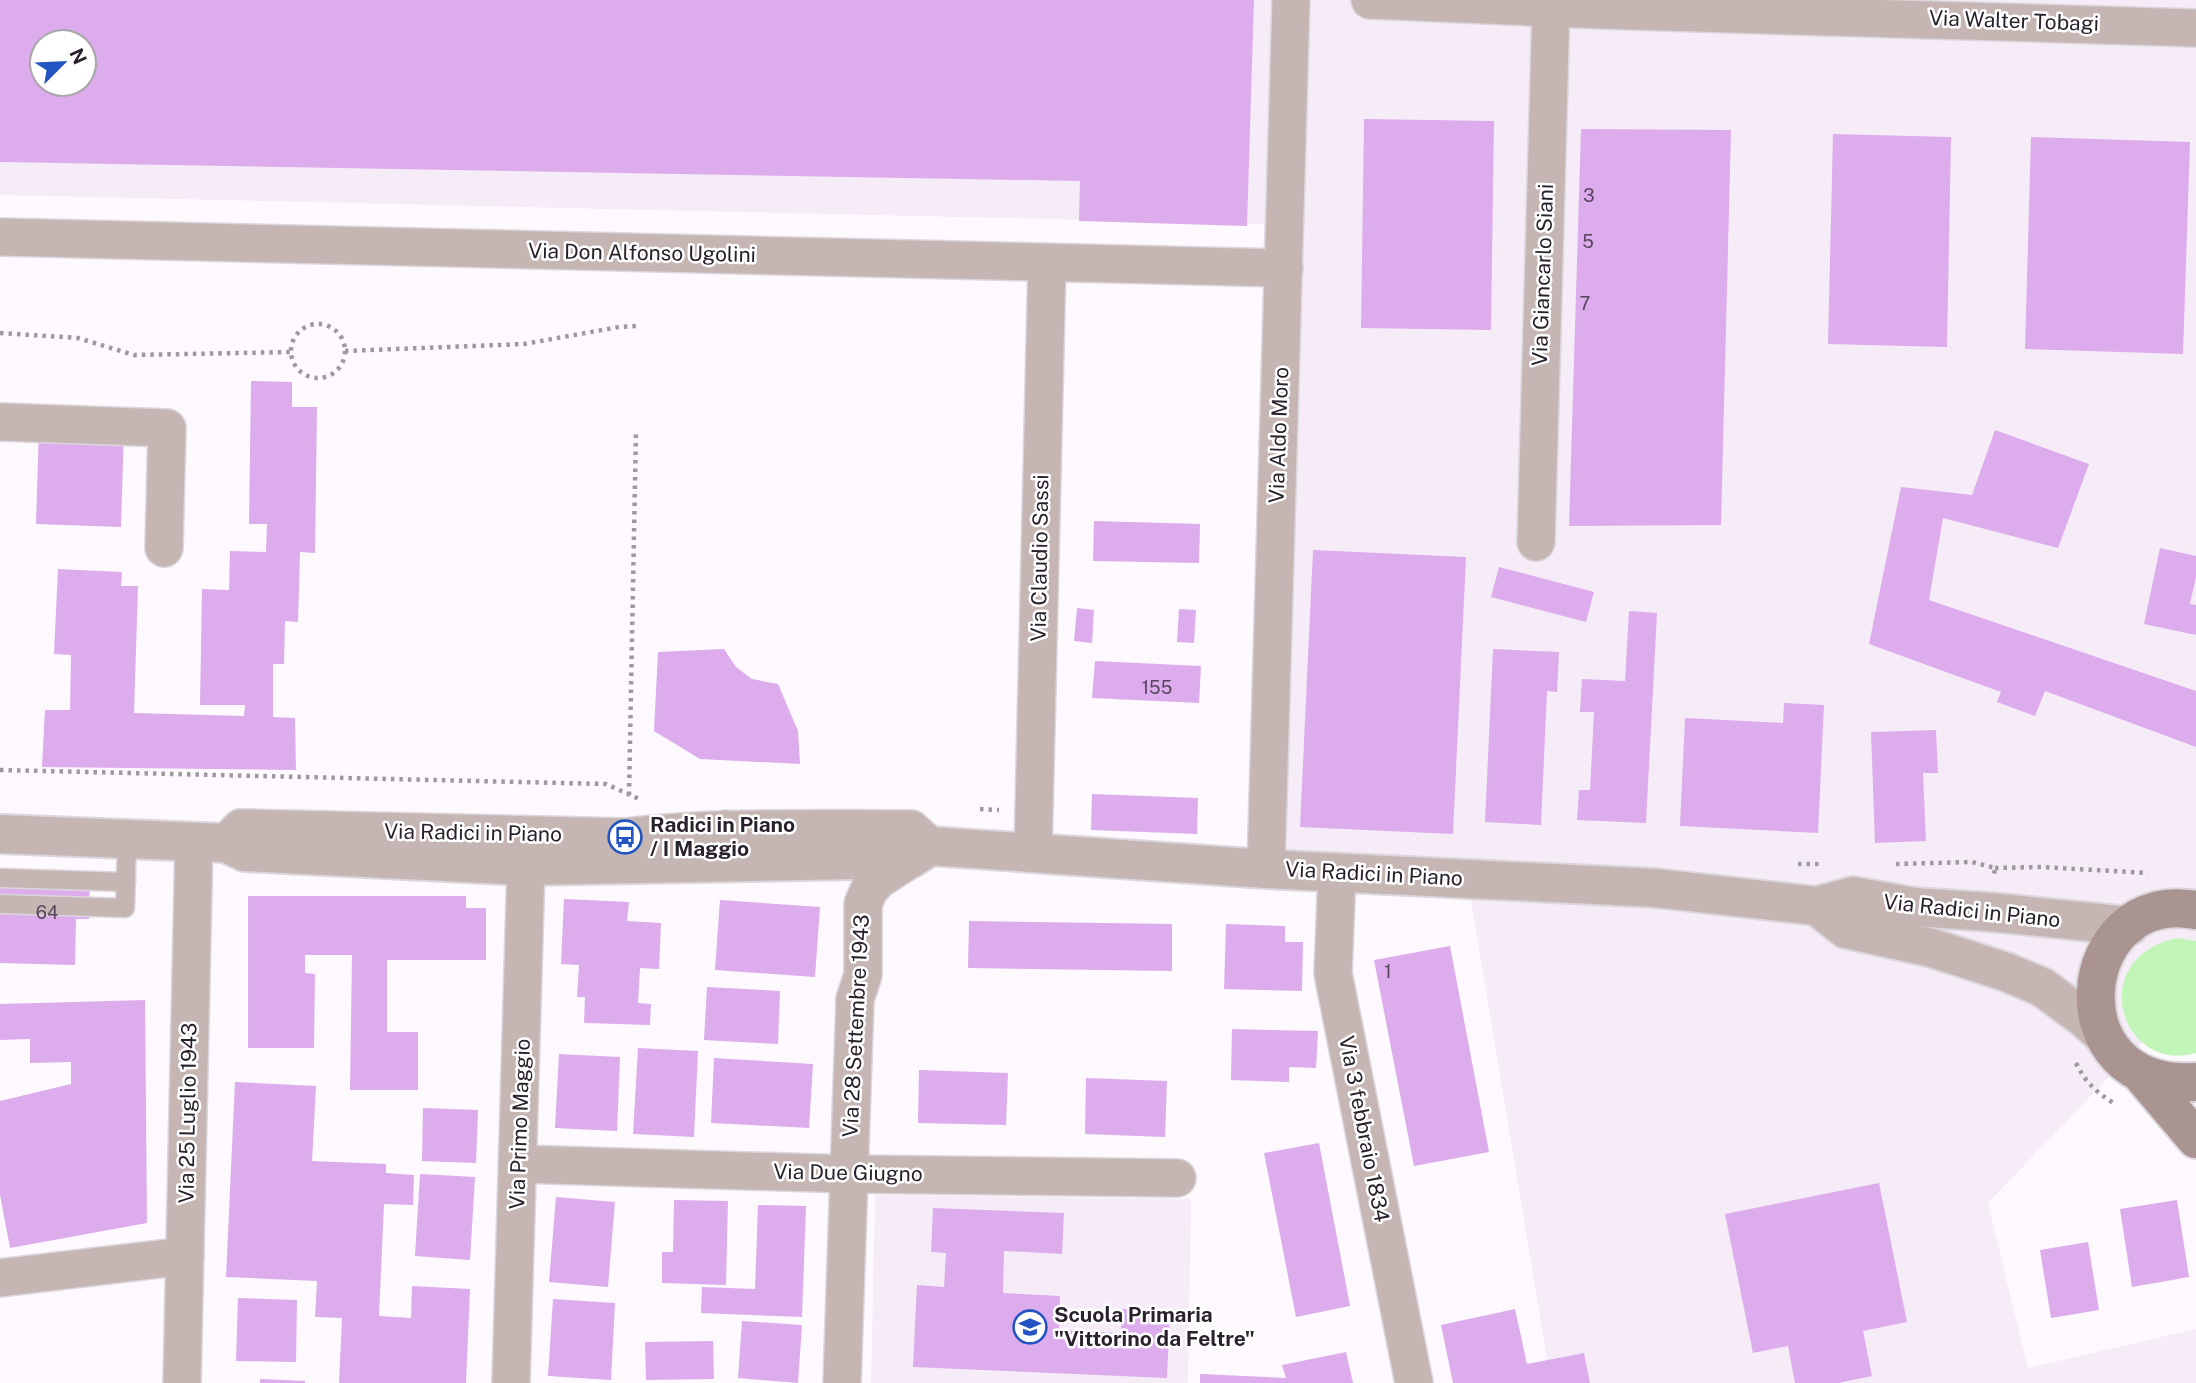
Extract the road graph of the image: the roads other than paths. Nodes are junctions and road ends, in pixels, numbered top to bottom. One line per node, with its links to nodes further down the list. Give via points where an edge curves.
1 (1291, 0): 8 (street, Via Aldo Moro)
2 (1370, 0): 4 (street, Via Walter Tobagi)
3 (1601, 5): 4 (street, Via Walter Tobagi); 5 (street, Via Walter Tobagi)
4 (1551, 8): 10 (street, Via Giancarlo Siani)
5 (2196, 27)
6 (0, 237): 7 (street, Via Don Alfonso Ugolini)
7 (1047, 262): 8 (street, Via Don Alfonso Ugolini); 17 (street, Via Claudio Sassi)
8 (1284, 268): 19 (street, Via Aldo Moro)
9 (0, 422): 11 (street, via 167,428)
10 (1536, 542)
11 (164, 548)
12 (726, 829): 15 (street, Via Radici in Piano, via 625,837 241,828); 16 (street, Via Radici in Piano, via 911,829); 18 (street, Via Radici in Piano, via 702,852 533,851)
13 (0, 834): 14 (street, Via Radici in Piano)
14 (127, 839): 15 (street, Via Radici in Piano); 22 (lane)
15 (210, 843): 18 (street, Via Radici in Piano, via 246,852); 34 (street, Via 25 Luglio 1943)
16 (920, 852): 17 (street, Via Radici in Piano); 18 (street, Via Radici in Piano); 32 (street, Via 28 Settembre 1943, via 878,880 863,904 863,975 855,999)
17 (1033, 853): 19 (street, Via Radici in Piano)
18 (526, 866): 31 (street, Via Primo Maggio)
19 (1266, 869): 20 (street, Via Radici in Piano)
20 (1337, 873): 24 (street, Via Radici in Piano, via 1655,888); 39 (street, Via 3 febbraio 1834, via 1333,972)
21 (0, 878): 22 (lane)
22 (126, 882): 23 (lane, via 125,908)
23 (0, 904)
24 (1817, 906): 26 (street, Via Radici in Piano, via 1853,897 1914,907); 27 (street, Via Radici in Piano, via 1846,929 1932,948 2042,986)
25 (2196, 910): 26 (main road, Via Radici in Piano, via 2167,910)
26 (2129, 926): 27 (main road, Via Radici in Piano, via 2111,943 2094,989)
27 (2104, 1036): 28 (main road, Via Radici in Piano)
28 (2140, 1073): 29 (main road, Via Radici in Piano, via 2176,1083); 30 (main road)
29 (2196, 1082)
30 (2196, 1139)
31 (519, 1164): 32 (street, Via Due Giugno); 37 (street, Via Primo Maggio)
32 (849, 1174): 33 (street, Via Due Giugno); 38 (street, Via 28 Settembre 1943)
33 (1177, 1178)
34 (185, 1256): 35 (street); 36 (street, Via 25 Luglio 1943)
35 (0, 1278)
36 (182, 1383)
37 (511, 1383)
38 (842, 1383)
39 (1413, 1383)

